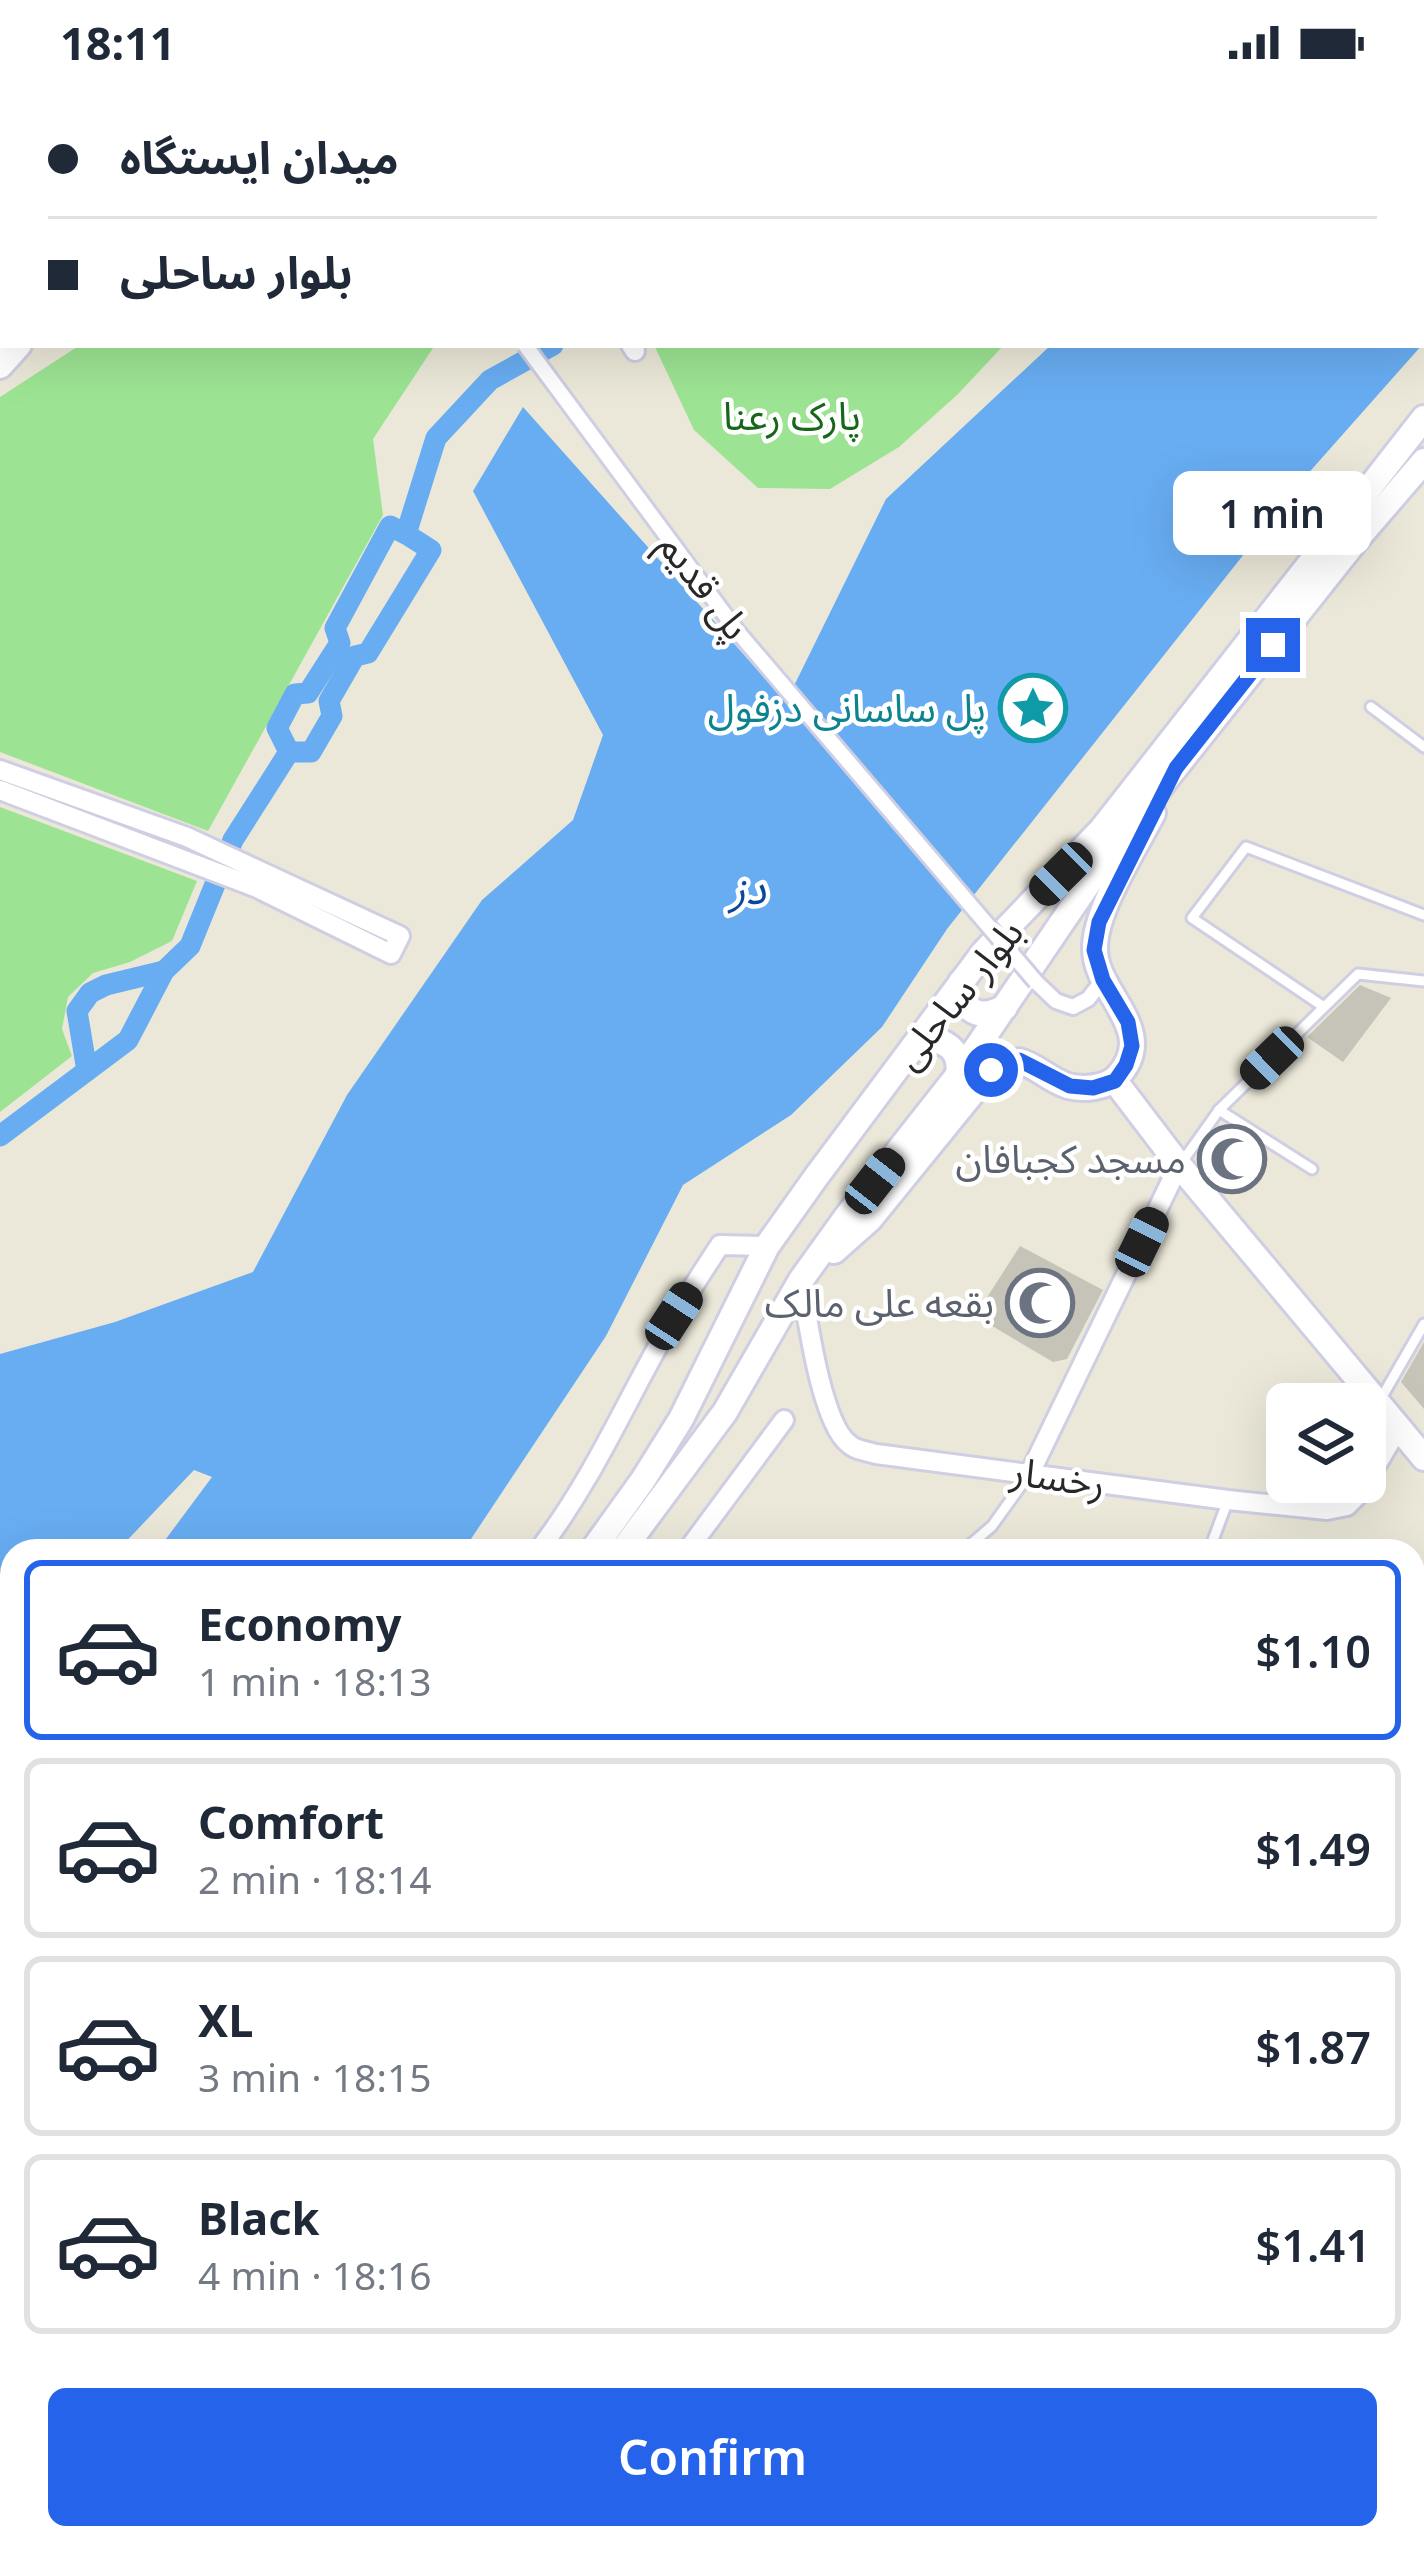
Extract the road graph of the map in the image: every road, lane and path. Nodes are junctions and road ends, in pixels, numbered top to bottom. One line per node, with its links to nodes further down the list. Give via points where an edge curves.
1 (526, 348): 10 (street, پل قدیم, bridge, via 737,631 1036,982 1073,1007)
2 (1421, 424): 12 (main road, بلوار ساحلی, via 1102,829)
3 (1424, 461): 6 (main road, بلوار ساحلی)
4 (1371, 707): 5 (lane)
5 (1424, 747)
6 (1176, 768): 10 (main road, via 1099,922 1094,950); 13 (main road, بلوار ساحلی)
7 (0, 770): 8 (street, via 187,837 321,908)
8 (0, 790)
9 (1424, 915): 14 (lane, via 1246,847 1192,918)
10 (1103, 980): 17 (main road, via 1132,1046)
11 (1424, 981): 14 (lane, via 1358,974)
12 (961, 982): 13 (main road, via 973,1012); 15 (main road, بلوار ساحلی)
13 (1005, 1007): 16 (main road, بلوار ساحلی)
14 (1324, 1007): 18 (lane)
15 (913, 1047): 16 (main road, via 932,1039 951,1046); 21 (main road, بلوار ساحلی)
16 (958, 1075): 22 (main road, بلوار ساحلی)
17 (1115, 1081): 19 (main road); 22 (main road, via 1070,1086 1019,1060 991,1070 870,1219)
18 (1220, 1110): 19 (lane); 20 (lane)
19 (1180, 1165): 24 (main road); 32 (street)
20 (1312, 1168)
21 (767, 1246): 26 (main road, بلوار ساحلی); 34 (street, via 720,1245)
22 (801, 1280): 28 (main road, بلوار ساحلی); 32 (street, رخسار, via 824,1394 850,1446)
23 (1424, 1324): 25 (lane)
24 (1363, 1383)
25 (1386, 1390)
26 (692, 1395): 28 (main road, via 704,1413); 35 (main road, بلوار ساحلی)
27 (1386, 1411): 30 (main road)
28 (725, 1412): 36 (main road, بلوار ساحلی)
29 (784, 1420): 37 (street)
30 (1399, 1427): 31 (main road); 33 (street, رخسار, via 1347,1506)
31 (1424, 1458)
32 (1030, 1472): 33 (street, رخسار); 38 (lane)
33 (1228, 1500): 39 (lane)
34 (548, 1539)
35 (601, 1539)
36 (631, 1539)
37 (696, 1539)
38 (977, 1539)
39 (1213, 1539)

